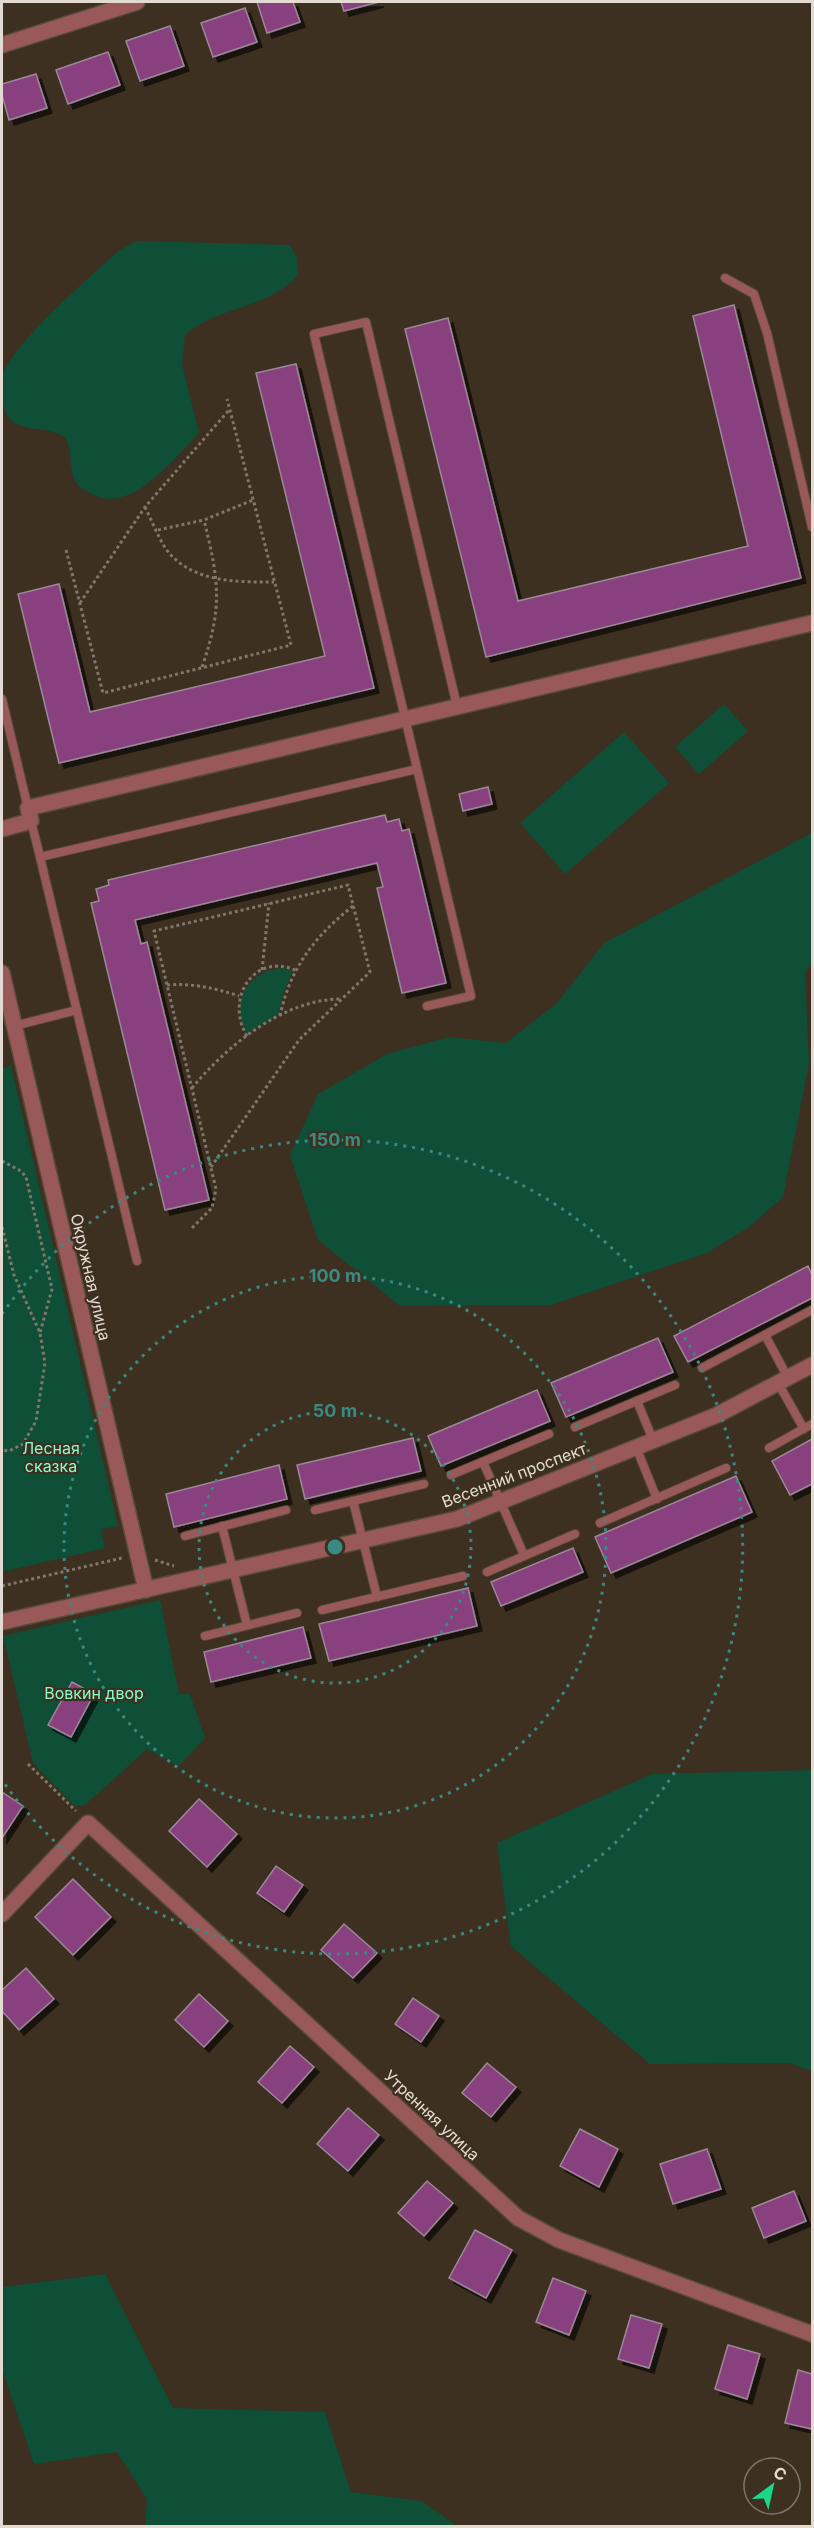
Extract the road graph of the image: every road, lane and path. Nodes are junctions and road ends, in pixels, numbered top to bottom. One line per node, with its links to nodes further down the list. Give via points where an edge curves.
1 (136, 2): 2 (street)
2 (112, 5): 3 (street)
3 (2, 45)
4 (725, 278): 10 (lane, via 754,294 767,333)
5 (226, 399): 6 (path)
6 (230, 411): 7 (path); 8 (path)
7 (253, 500): 9 (path); 14 (path)
8 (145, 507): 11 (path); 15 (path)
9 (204, 520): 11 (path); 13 (path)
10 (813, 527)
11 (157, 530): 13 (path, via 167,550 183,565)
12 (66, 550): 15 (path)
13 (216, 580): 14 (path); 17 (path, via 218,608)
14 (274, 582): 17 (path, via 291,645)
15 (80, 604): 17 (path, via 103,693)
16 (813, 623): 19 (street)
17 (201, 668)
18 (2, 699): 22 (lane)
19 (457, 706): 20 (street); 20 (lane, via 366,322 314,334)
20 (405, 718): 21 (lane); 22 (street)
21 (417, 769): 24 (lane); 33 (lane, via 471,996)
22 (29, 815): 23 (street); 24 (lane)
23 (2, 829)
24 (40, 857): 34 (lane)
25 (269, 903): 26 (path, via 348,885); 28 (path); 30 (path, via 154,931)
26 (353, 906): 27 (path, via 318,937); 32 (path, via 370,972)
27 (295, 970): 28 (path, via 282,966); 35 (path)
28 (261, 972): 31 (path, via 247,982)
29 (2, 973): 36 (street, Окружная улица)
30 (167, 986): 31 (path, via 213,987); 38 (path)
31 (240, 996): 37 (path, via 237,1015)
32 (342, 999): 35 (path, via 327,999); 40 (path, via 280,1064)
33 (427, 1006)
34 (77, 1010): 36 (lane); 43 (lane)
35 (280, 1016): 37 (path)
36 (14, 1026): 78 (street, Окружная улица)
37 (247, 1036): 38 (path)
38 (192, 1088): 40 (path)
39 (2, 1161): 45 (path, via 26,1177 52,1289)
40 (211, 1167): 42 (path, via 216,1189 212,1208)
41 (2, 1227): 45 (path, via 14,1275)
42 (192, 1228)
43 (137, 1261)
44 (813, 1310): 46 (lane)
45 (40, 1333): 59 (path, via 45,1362 36,1421 23,1444)
46 (765, 1335): 48 (lane); 49 (lane)
47 (813, 1365): 49 (street, Весенний проспект)
48 (702, 1368)
49 (783, 1380): 54 (lane); 56 (street, Весенний проспект, via 717,1415)
50 (675, 1384): 51 (lane)
51 (637, 1401): 53 (lane); 56 (lane)
52 (813, 1424): 54 (lane)
53 (575, 1428)
54 (804, 1429): 58 (lane)
55 (549, 1434): 60 (lane)
56 (653, 1440): 57 (street, Весенний проспект)
57 (636, 1447): 64 (lane); 66 (street, Весенний проспект)
58 (770, 1448)
59 (2, 1450)
60 (483, 1462): 62 (lane); 66 (lane)
61 (726, 1468): 64 (lane)
62 (451, 1475)
63 (424, 1484): 65 (lane)
64 (657, 1499): 69 (lane)
65 (353, 1501): 68 (lane); 73 (lane)
66 (501, 1502): 73 (street, Весенний проспект, via 457,1519); 74 (lane)
67 (286, 1510): 70 (lane)
68 (315, 1510)
69 (600, 1523)
70 (222, 1526): 72 (lane); 75 (lane)
71 (575, 1534): 74 (lane)
72 (185, 1536)
73 (363, 1541): 75 (street, Весенний проспект); 79 (lane)
74 (524, 1556): 76 (lane)
75 (233, 1570): 78 (street, Весенний проспект); 83 (lane)
76 (487, 1572)
77 (463, 1576): 79 (lane)
78 (146, 1590): 82 (street, Весенний проспект)
79 (377, 1597): 80 (lane)
80 (322, 1610)
81 (297, 1612): 83 (lane)
82 (2, 1622)
83 (247, 1625): 84 (lane)
84 (206, 1636)
85 (28, 1764): 86 (path)
86 (88, 1823): 87 (street); 88 (street, Утренняя улица, via 518,2218 559,2240)
87 (2, 1914)
88 (813, 2334)

